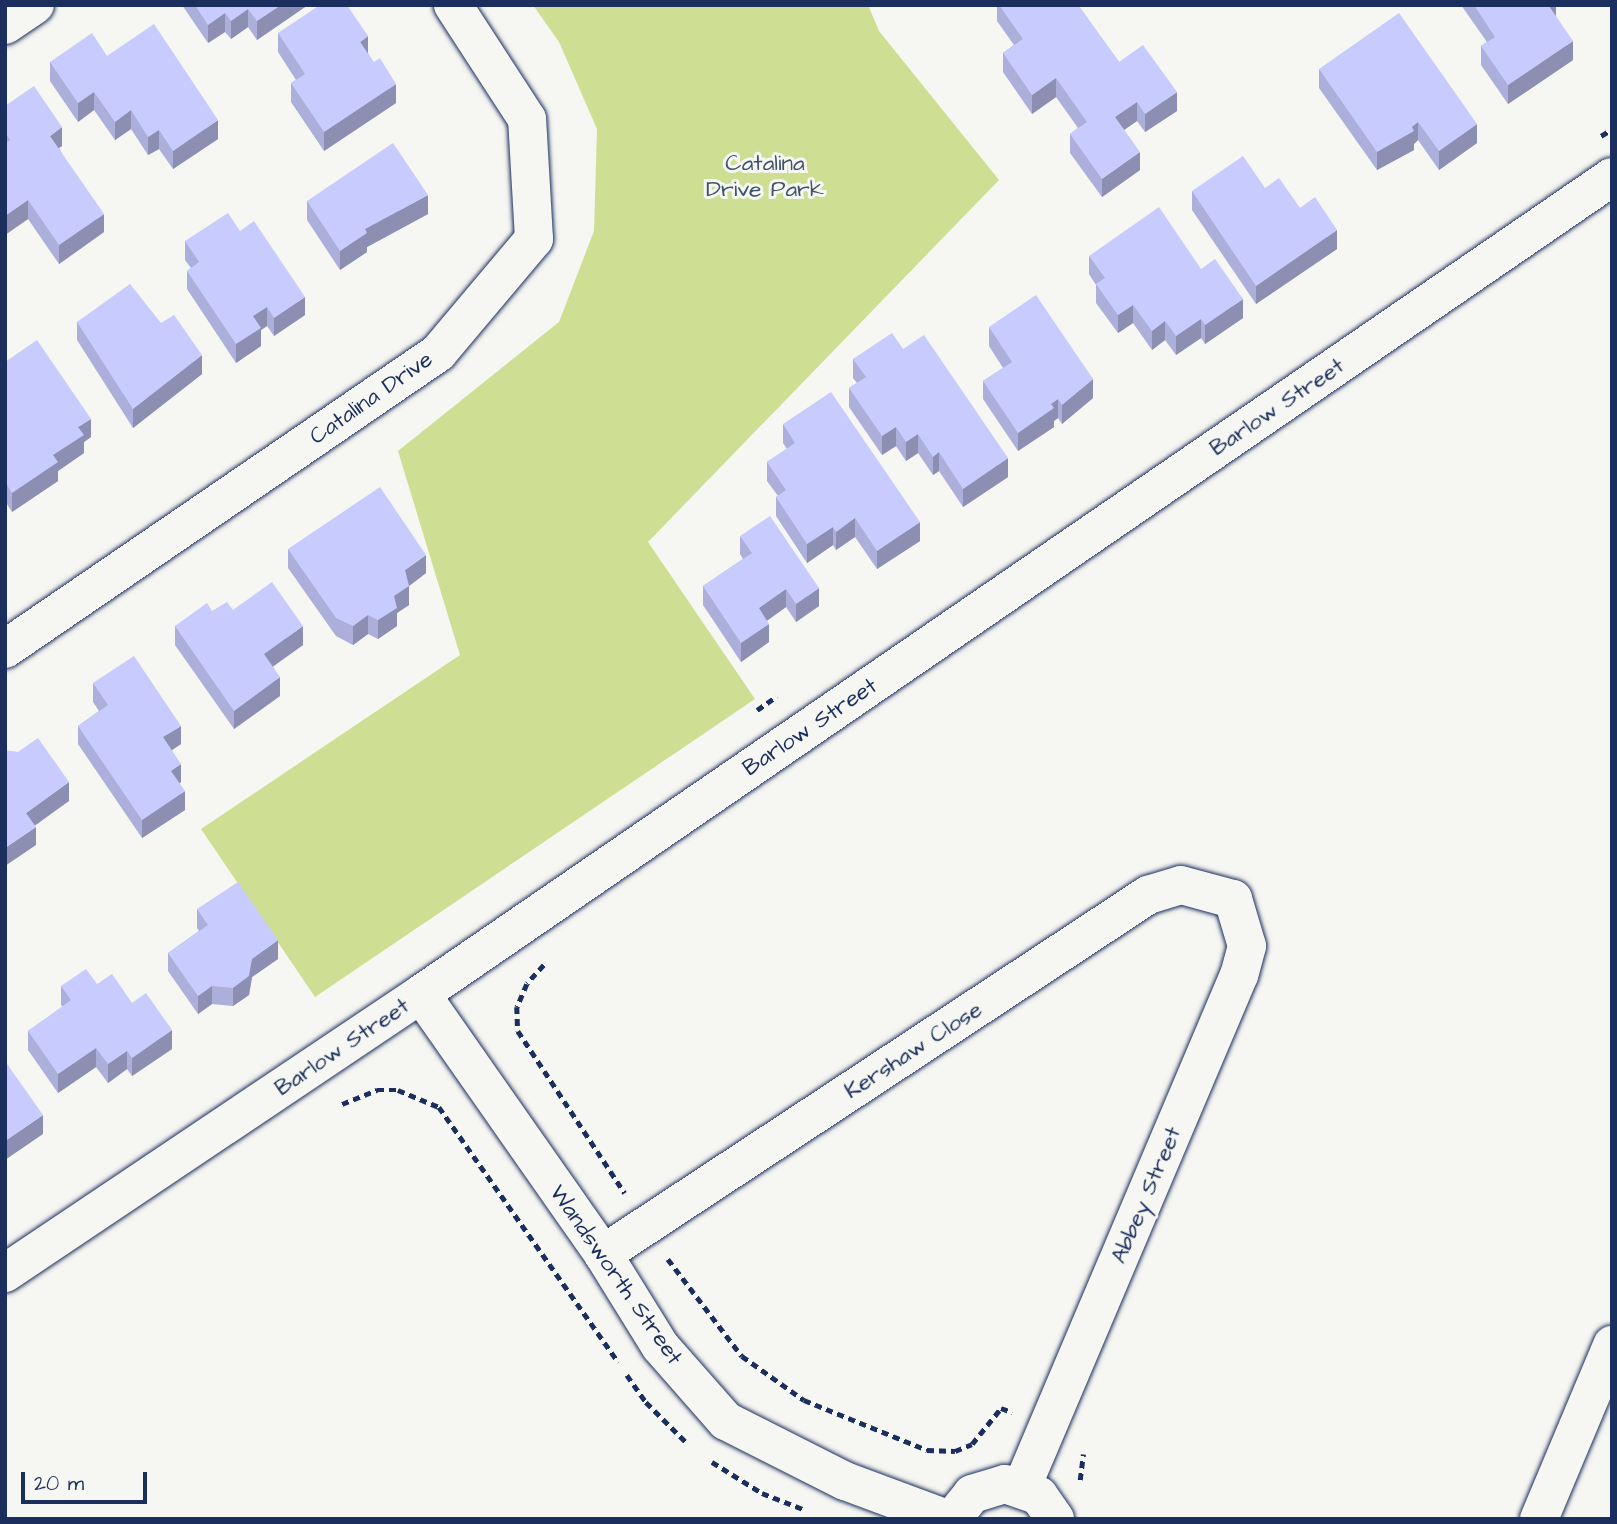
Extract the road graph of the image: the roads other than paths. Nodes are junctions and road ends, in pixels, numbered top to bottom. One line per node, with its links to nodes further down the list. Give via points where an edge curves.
1 (35, 5): 3 (street)
2 (453, 5): 5 (street, Catalina Drive, via 527,119 534,239 438,353)
3 (5, 25)
4 (1612, 177): 7 (street, Barlow Street)
5 (5, 649)
6 (1233, 899): 8 (street, Kershaw Close, via 1181,885 1149,895); 11 (street, Abbey Street, via 1247,946 1239,975)
7 (421, 994): 8 (street, Wandsworth Street); 9 (street, Barlow Street)
8 (603, 1254): 12 (street, Wandsworth Street, via 660,1346 726,1421 845,1481)
9 (5, 1273)
10 (1612, 1345): 14 (street)
11 (1022, 1487): 12 (street, via 988,1486 972,1493); 13 (street, via 1039,1496)
12 (950, 1519)
13 (1055, 1519)
14 (1539, 1519)

